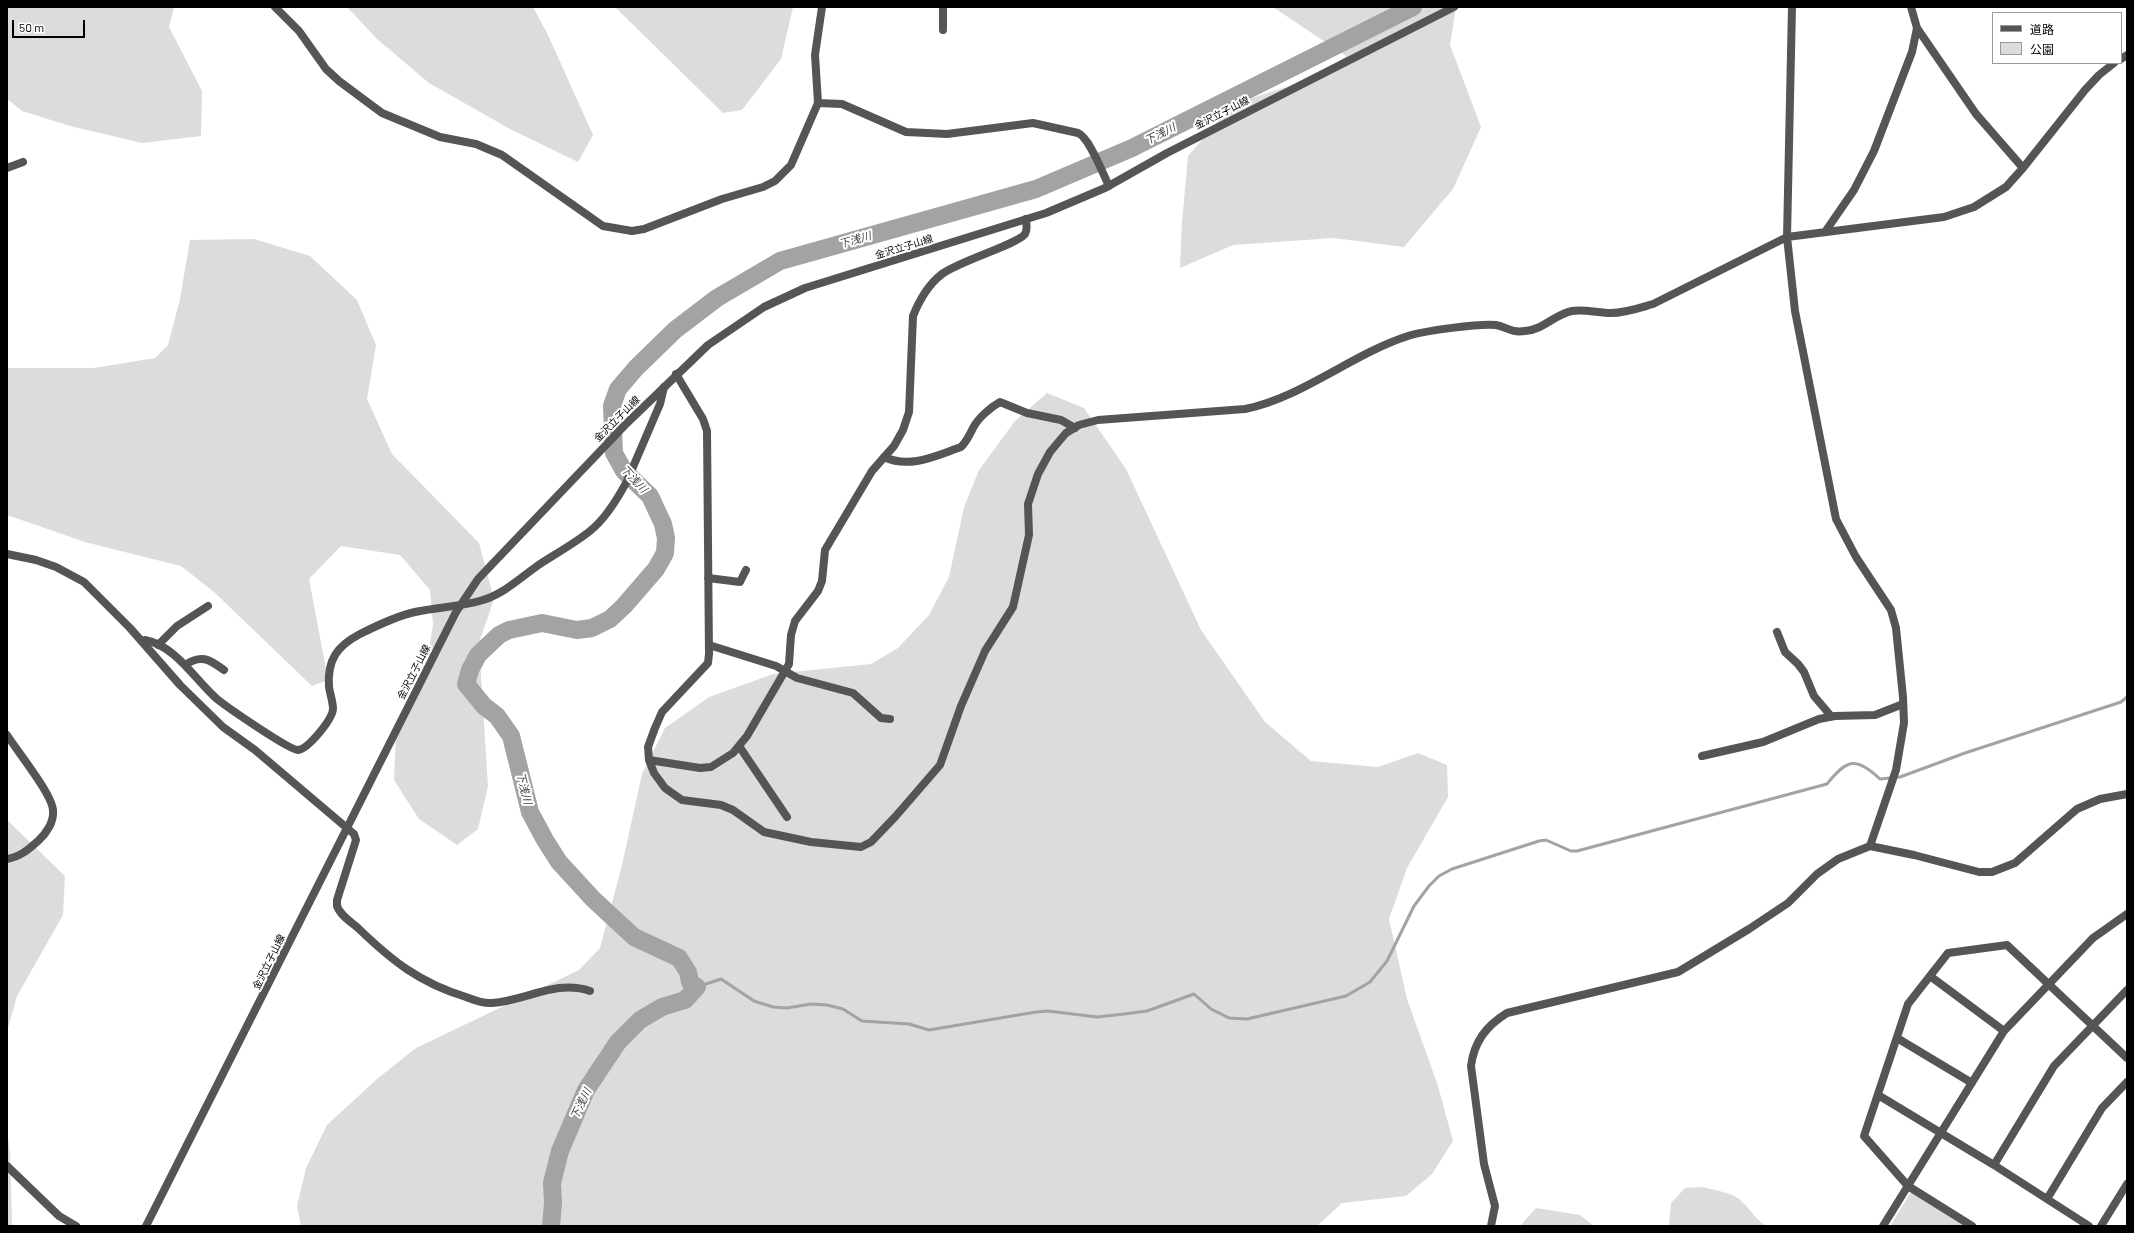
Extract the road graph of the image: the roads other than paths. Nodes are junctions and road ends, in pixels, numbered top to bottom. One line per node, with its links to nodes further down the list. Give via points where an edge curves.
1 (275, 7): 10 (street, via 299,31 326,69 376,110 440,137 476,144 502,155 593,220 610,228 632,231 644,229 722,199 763,188 775,181 795,159)
2 (822, 7): 10 (street, via 815,55)
3 (943, 7): 8 (street)
4 (1454, 7): 14 (street, 金沢立子山線, via 1167,153)
5 (1792, 7): 17 (street)
6 (1911, 7): 7 (street)
7 (1917, 28): 13 (street, via 1976,114); 16 (street, via 1912,52 1874,151 1854,190)
8 (943, 30)
9 (2113, 64): 13 (street, via 2085,90)
10 (818, 103): 14 (street, via 842,104 906,132 947,134 1033,123 1078,133 1088,144)
11 (23, 162): 12 (street)
12 (7, 168)
13 (2023, 168): 16 (street, via 2006,187 1987,200 1944,217)
14 (1109, 186): 15 (street, 金沢立子山線)
15 (1026, 219): 18 (street, 金沢立子山線, via 805,288 764,308 708,345); 21 (street, via 1027,229 1024,236 966,260 942,274 918,302 913,316 909,412 903,430)
16 (1825, 232): 17 (street)
17 (1788, 237): 20 (street, via 1653,304 1633,310 1613,313 1572,312 1543,326 1525,331 1510,332 1496,325 1436,330 1409,336 1355,359 1264,405 1245,409 1118,417 1098,420); 34 (street, via 1795,311 1836,518 1856,557 1891,610 1896,628)
18 (676, 374): 19 (street, 金沢立子山線); 24 (street, via 703,419 707,431)
19 (664, 387): 25 (street, 金沢立子山線, via 601,449 478,579); 25 (street, via 660,404 621,492 591,531 503,592)
20 (1075, 428): 21 (street, via 1061,420 1027,414 1000,402 988,410 973,427 970,436 961,447 911,462 897,463); 40 (street, via 1066,433 1050,452 1038,474 1028,504 1029,535 1012,607 985,651 960,706 940,765 871,842 861,847 811,842 764,832 722,805 682,800 672,794 658,780)
21 (884, 457): 33 (street, via 872,471 825,550 822,581 818,591 795,621 789,664)
22 (7, 554): 28 (street, via 56,567 84,582)
23 (746, 570): 24 (street, via 740,582)
24 (708, 578): 30 (street)
25 (461, 605): 31 (street, via 413,612 346,643 329,665 332,715 309,744 297,750 281,743 221,702); 43 (street, 金沢立子山線)
26 (208, 606): 29 (street, via 177,626)
27 (1777, 632): 35 (street, via 1784,652 1804,672 1814,696)
28 (142, 641): 29 (street, via 147,640); 43 (street, via 180,685 223,727 255,750)
29 (158, 645): 31 (street)
30 (709, 645): 33 (street, via 749,656); 40 (street, via 708,664 662,712 648,747)
31 (185, 665): 32 (street, via 203,658)
32 (224, 670)
33 (785, 671): 36 (street, via 797,678 852,693 881,718); 38 (street)
34 (1903, 704): 35 (street, via 1875,715); 44 (street, via 1904,723 1896,770)
35 (1831, 716): 39 (street, via 1808,722 1763,742)
36 (890, 720)
37 (7, 735): 45 (street, via 49,797 54,812 53,819 40,839 22,854)
38 (739, 746): 40 (street, via 711,767 700,768); 42 (street)
39 (1702, 756)
40 (649, 760)
41 (2127, 794): 44 (street, via 2100,799 2077,809 2016,863 1992,872 1979,872 1914,854)
42 (787, 817)
43 (347, 828): 50 (street, via 356,840 336,900 338,910 380,950 424,982 455,994 491,1003 548,989); 65 (street, 金沢立子山線)
44 (1870, 846): 66 (street, via 1838,859 1817,874 1788,902 1678,972 1507,1013 1494,1022 1477,1041 1471,1066 1484,1164 1495,1206)
45 (7, 859)
46 (2127, 914): 48 (street, via 2093,938)
47 (1930, 976): 48 (street, via 1948,953 2007,945); 52 (street); 53 (street, via 1908,1004)
48 (2048, 984): 51 (street); 52 (street)
49 (2127, 990): 51 (street)
50 (590, 991)
51 (2093, 1026): 54 (street); 59 (street, via 2054,1066)
52 (2004, 1031): 56 (street)
53 (1897, 1038): 56 (street); 57 (street)
54 (2127, 1058)
55 (2127, 1082): 63 (street, via 2102,1108)
56 (1972, 1083): 58 (street)
57 (1878, 1095): 58 (street); 62 (street, via 1864,1136)
58 (1941, 1134): 59 (street); 62 (street)
59 (1994, 1165): 63 (street)
60 (7, 1166): 64 (street, via 59,1216)
61 (2127, 1184): 70 (street)
62 (1908, 1186): 67 (street); 68 (street)
63 (2047, 1199): 69 (street)
64 (76, 1226)
65 (146, 1226)
66 (1491, 1226)
67 (1883, 1226)
68 (1972, 1226)
69 (2089, 1226)
70 (2101, 1226)

